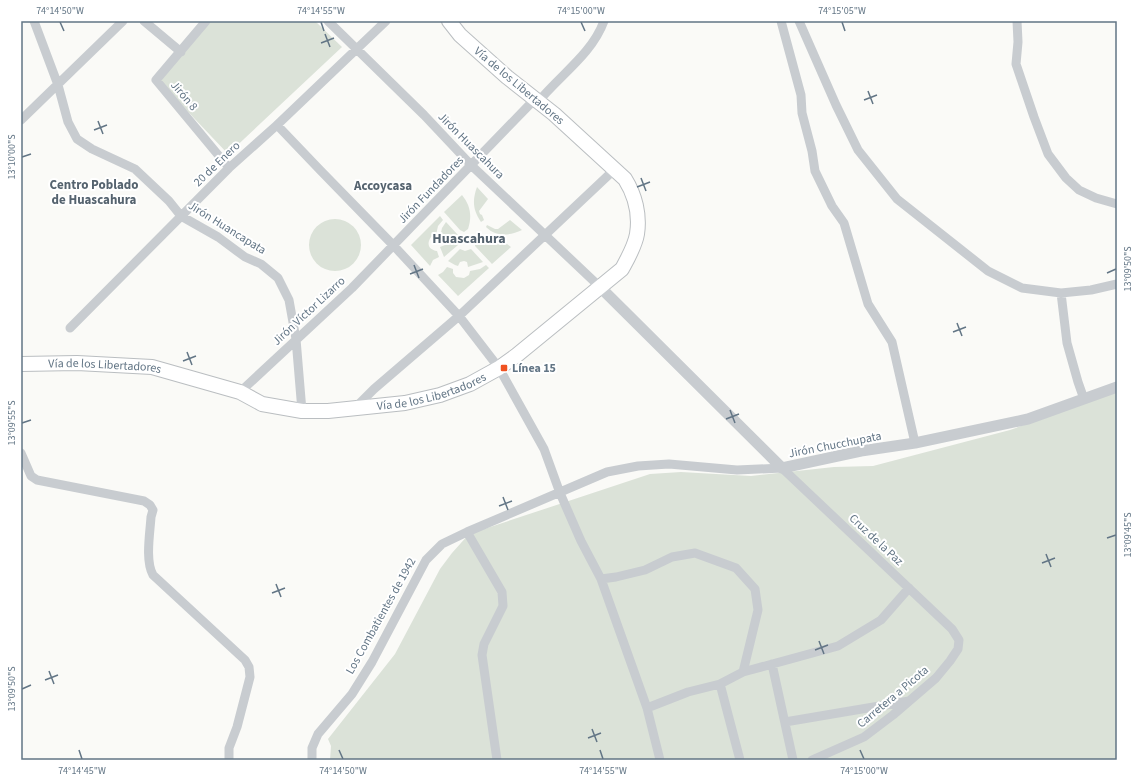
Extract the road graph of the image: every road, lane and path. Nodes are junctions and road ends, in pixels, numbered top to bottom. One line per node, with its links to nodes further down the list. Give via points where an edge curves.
1 (34, 21): 14 (street, Jirón Huancapata)
2 (124, 21): 14 (street)
3 (144, 21): 13 (street)
4 (206, 21): 13 (street, Jirón 8)
5 (328, 21): 12 (street, Jirón Huascahura)
6 (386, 21): 12 (street, 20 de Enero)
7 (449, 21): 15 (highway, Vía de los Libertadores, via 460,35)
8 (604, 21): 15 (street, Jirón Fundadores, via 601,31 581,56)
9 (781, 21): 38 (street, via 801,95 802,113 815,171 832,206 844,223 868,304 892,342)
10 (799, 21): 27 (street, via 858,150 897,199 988,271 1022,288)
11 (1017, 21): 21 (street, via 1016,64 1048,154 1066,178 1079,190)
12 (356, 49): 17 (street, 20 de Enero); 18 (street, Jirón Huascahura)
13 (181, 52): 19 (street, Jirón 8, via 156,80)
14 (58, 84): 16 (street); 22 (street, Jirón Huancapata, via 68,122 77,139 135,169)
15 (536, 100): 18 (street, Jirón Fundadores); 20 (highway, Vía de los Libertadores)
16 (21, 120)
17 (277, 125): 19 (street, 20 de Enero); 24 (street)
18 (472, 166): 23 (street, Jirón Huascahura); 24 (street, Jirón Fundadores)
19 (229, 168): 22 (street, 20 de Enero)
20 (615, 169): 23 (street); 26 (highway, Vía de los Libertadores, via 632,190 637,208 637,233 622,269)
21 (1117, 204)
22 (181, 216): 29 (street, 20 de Enero); 30 (street, Jirón Huancapata, via 218,237 245,257 261,264 278,278 289,300)
23 (545, 235): 26 (street, Jirón Huascahura); 28 (street)
24 (394, 246): 28 (street); 30 (street, Jirón Víctor Lizarro)
25 (1117, 284): 27 (street)
26 (600, 287): 32 (highway, Vía de los Libertadores); 40 (street, Jirón Chucchupata)
27 (1061, 293): 35 (street, via 1067,343)
28 (459, 316): 32 (street); 36 (street, via 374,389)
29 (70, 328)
30 (296, 339): 34 (street, Jirón Víctor Lizarro); 37 (street, Jirón Huancapata)
31 (21, 364): 34 (highway, Vía de los Libertadores, via 77,363 152,367)
32 (499, 368): 36 (highway, Vía de los Libertadores, via 470,384 440,395 405,403); 41 (street, via 544,450)
33 (1117, 387): 35 (street, Jirón Chucchupata)
34 (240, 392): 37 (highway, Vía de los Libertadores, via 262,404)
35 (1084, 399): 38 (street, Jirón Chucchupata, via 1028,419)
36 (355, 409): 37 (highway, Vía de los Libertadores)
37 (302, 411)
38 (915, 443): 40 (street, Jirón Chucchupata, via 861,451)
39 (21, 453): 52 (street, via 31,476 37,480 144,501 150,505 153,510 149,561 153,575 245,660 249,667 250,676 229,748)
40 (782, 468): 41 (street, Los Combatientes de 1942, via 737,470 669,464 638,466 607,472); 44 (street, Cruz de la Paz)
41 (560, 493): 42 (street, Los Combatientes de 1942); 43 (street)
42 (467, 532): 53 (street, Los Combatientes de 1942, via 442,544 426,560 372,662 352,694 318,734 312,748); 54 (street, via 502,592 503,599 482,655)
43 (600, 579): 47 (street, via 645,570 672,557 695,553 736,568 755,589 758,610); 50 (street)
44 (909, 588): 45 (street, Cruz de la Paz); 46 (street, via 881,620 838,646)
45 (952, 629): 49 (street, Carretera a Picota, via 959,640 958,649 936,678)
46 (772, 664): 47 (street); 51 (street)
47 (743, 672): 48 (street)
48 (720, 684): 50 (street, via 688,692); 56 (street)
49 (910, 701): 51 (street); 58 (street, Carretera a Picota, via 864,737)
50 (647, 708): 55 (street)
51 (785, 722): 57 (street)
52 (228, 760)
53 (312, 760)
54 (497, 760)
55 (660, 760)
56 (740, 760)
57 (793, 760)
58 (812, 760)

